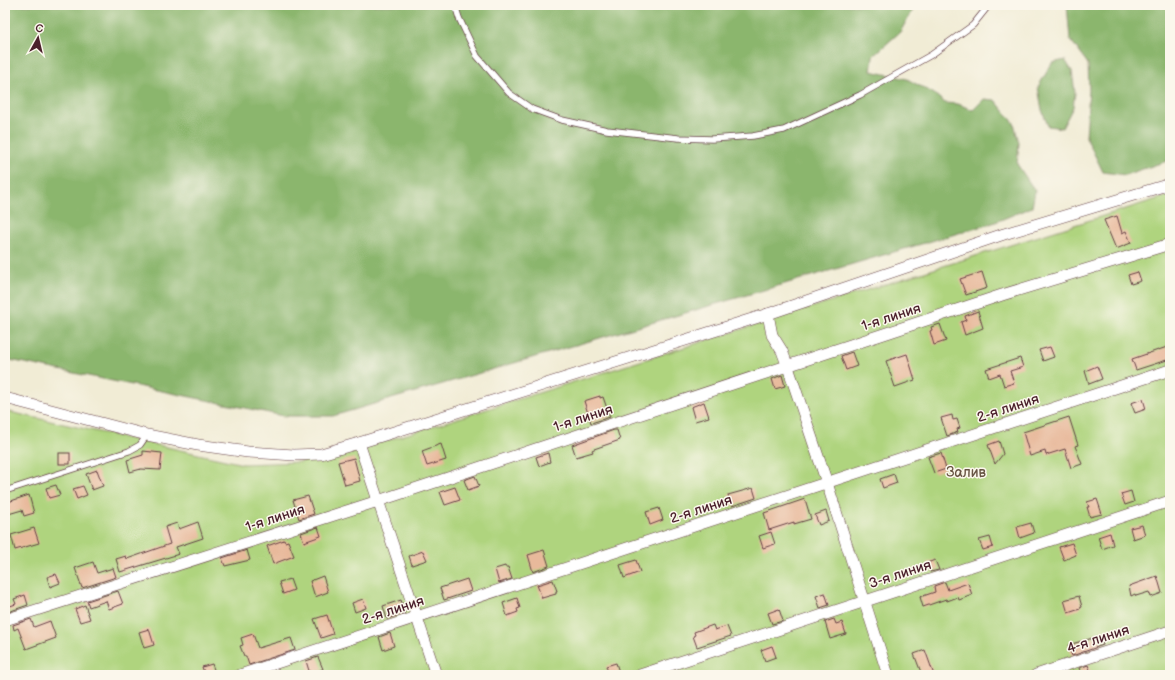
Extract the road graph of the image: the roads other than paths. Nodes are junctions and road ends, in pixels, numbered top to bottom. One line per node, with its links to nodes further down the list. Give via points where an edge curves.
1 (455, 5): 2 (lane, via 477,56 508,93 532,109 562,120 607,130 712,140 784,130 860,95 931,55 972,25)
2 (990, 5)
3 (1170, 184): 5 (street, via 1004,234)
4 (1170, 244): 6 (street, 1-я линия)
5 (768, 314): 6 (street, via 772,335); 10 (street)
6 (788, 366): 11 (street); 13 (street, 1-я линия)
7 (1170, 370): 11 (street, 2-я линия)
8 (5, 398): 9 (street)
9 (147, 435): 10 (street, via 248,452 294,455 321,454); 12 (lane, via 140,445 129,451)
10 (359, 443): 13 (street)
11 (827, 484): 15 (street); 16 (street, 2-я линия)
12 (5, 491)
13 (378, 501): 16 (street); 17 (street, 1-я линия)
14 (1170, 501): 15 (street, 3-я линия)
15 (865, 601): 21 (street, 3-я линия); 22 (street)
16 (417, 618): 19 (street, 2-я линия); 20 (street)
17 (5, 620)
18 (1170, 631): 23 (street, 4-я линия)
19 (240, 675)
20 (436, 675)
21 (640, 675)
22 (888, 675)
23 (1036, 675)

